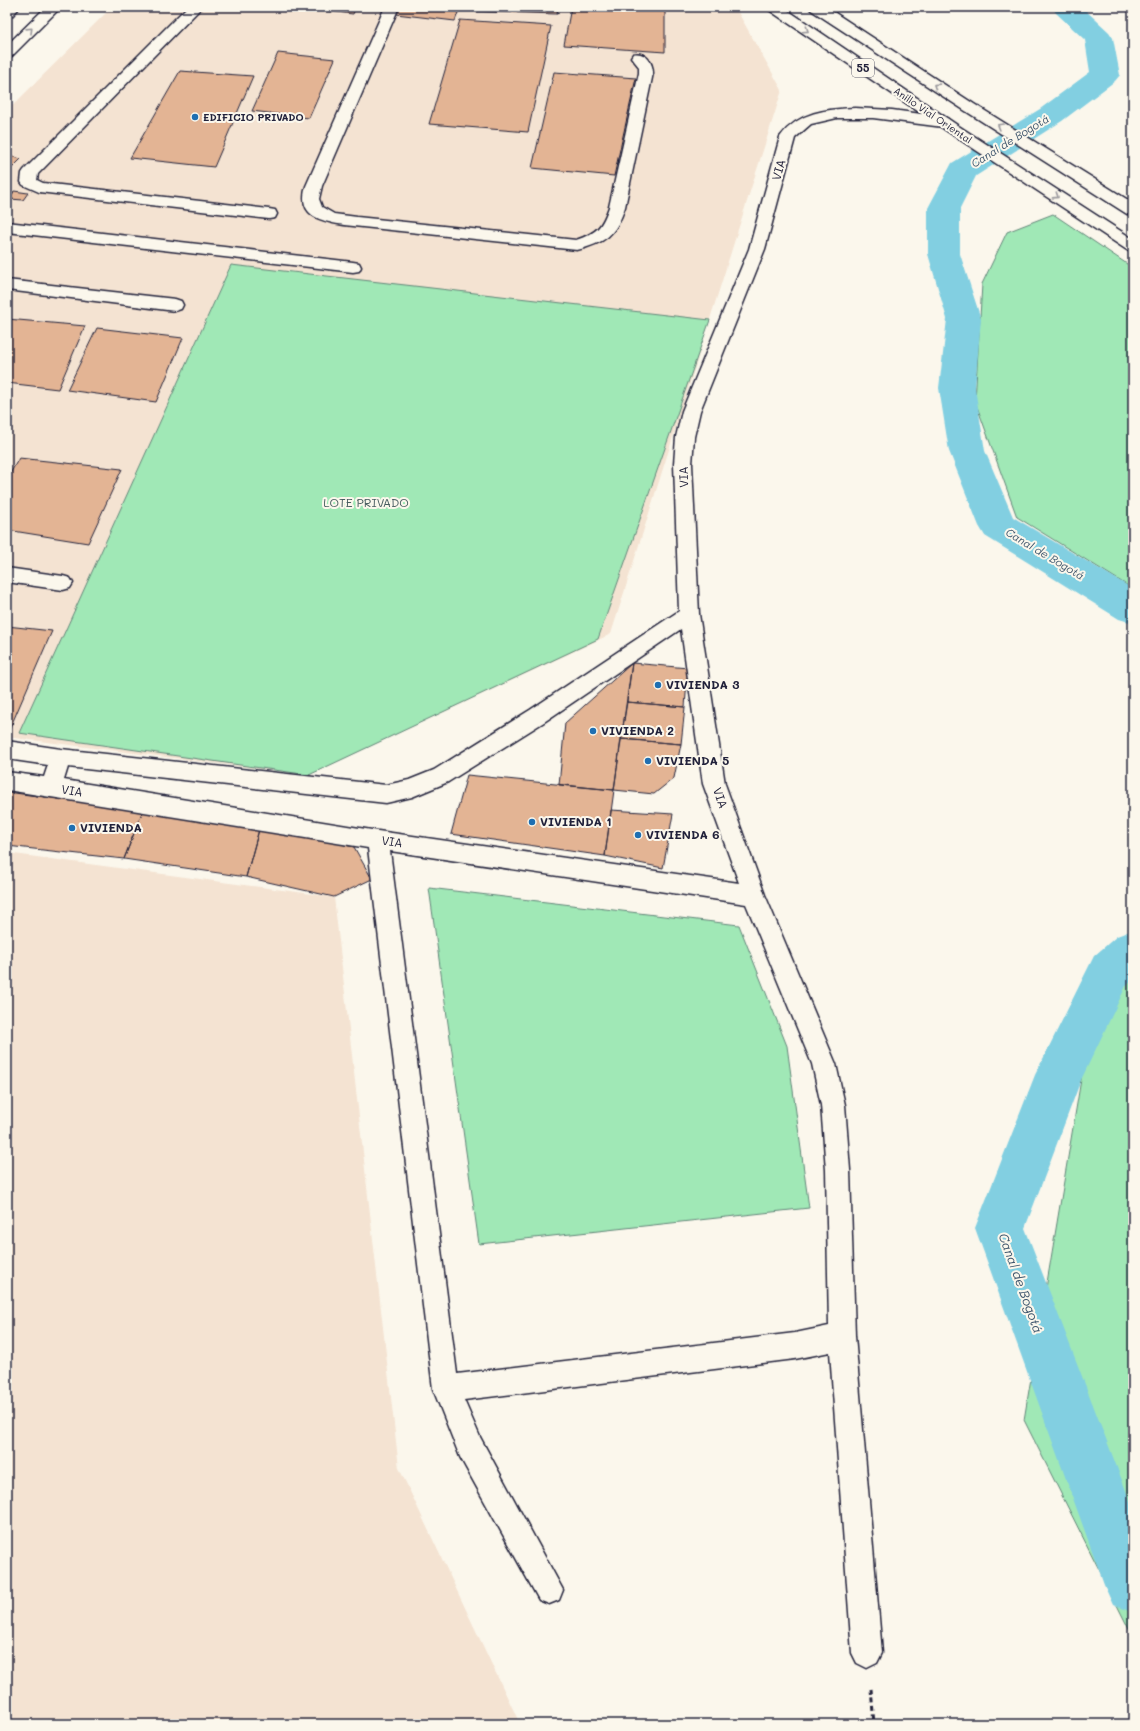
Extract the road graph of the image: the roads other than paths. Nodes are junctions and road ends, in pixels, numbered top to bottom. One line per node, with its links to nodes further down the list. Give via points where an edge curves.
1 (13, 7): 7 (main road)
2 (54, 7): 8 (main road, one-way to 2)
3 (195, 7): 12 (main road, via 30,173 29,182 39,187)
4 (392, 7): 9 (main road, via 314,186 311,200 316,210 328,217 577,244 599,238 612,224 627,162 646,73 646,66)
5 (774, 7): 10 (main road, Anillo Vial Oriental / 55, one-way to 10)
6 (816, 7): 11 (main road, 55, one-way to 6)
7 (7, 13)
8 (7, 53)
9 (638, 57)
10 (948, 125): 14 (main road, Anillo Vial Oriental / 55, one-way to 14); 20 (main road, VIA, via 854,112 830,114 806,121 788,137 757,249 688,424 683,464)
11 (1133, 210)
12 (269, 214)
13 (7, 227): 15 (main road)
14 (1133, 246)
15 (353, 267)
16 (7, 285): 17 (main road)
17 (175, 305)
18 (7, 575): 19 (main road)
19 (63, 583)
20 (689, 614): 22 (main road, via 537,716 440,776 386,794); 26 (main road, VIA, via 714,784)
21 (7, 750): 22 (main road)
22 (61, 758): 24 (main road, VIA)
23 (7, 782): 24 (main road)
24 (51, 787): 25 (main road, VIA)
25 (378, 840): 26 (main road, VIA); 28 (main road)
26 (754, 895): 27 (main road, via 824,1064 833,1105 838,1170)
27 (842, 1336): 28 (main road, via 794,1346); 30 (main road)
28 (446, 1389): 29 (main road, via 470,1447)
29 (549, 1590)
30 (866, 1653)

